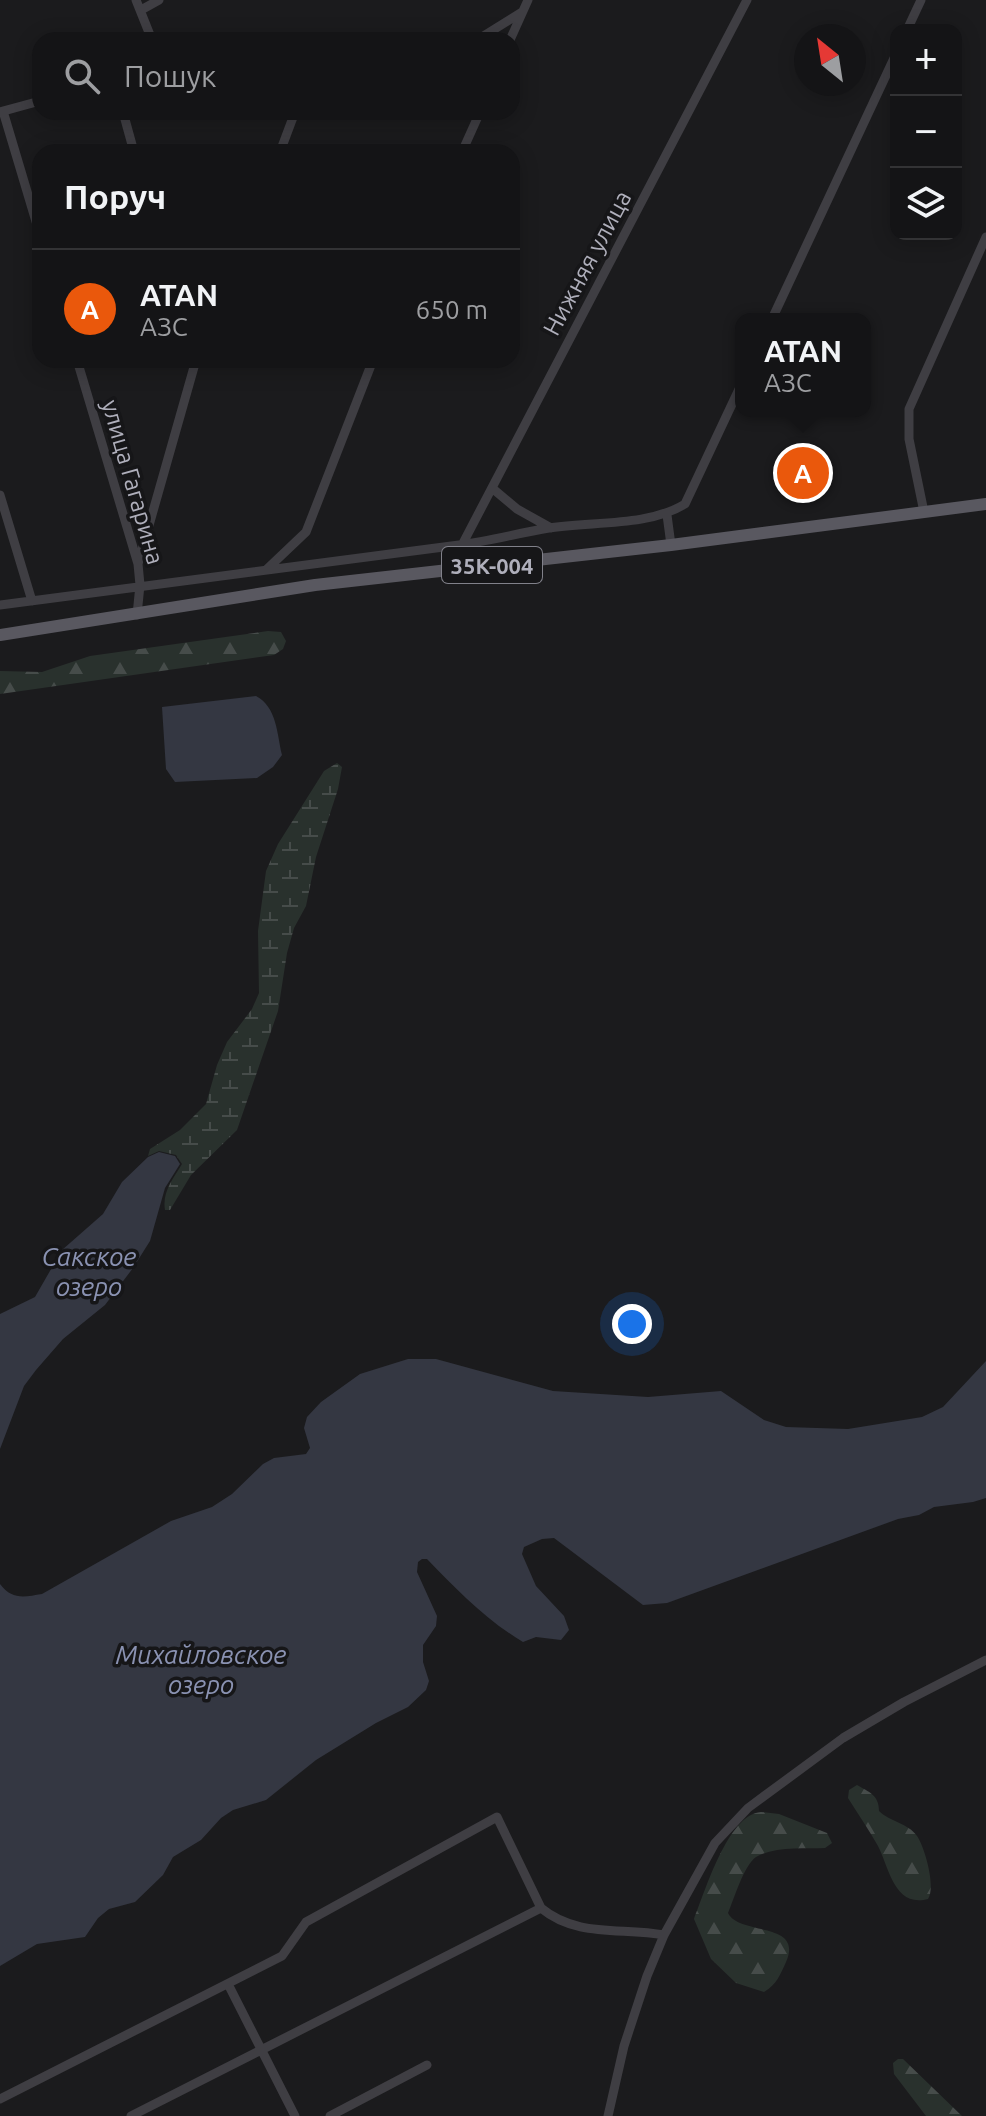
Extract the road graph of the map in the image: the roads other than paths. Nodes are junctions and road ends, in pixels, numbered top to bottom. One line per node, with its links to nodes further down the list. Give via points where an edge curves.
1 (159, 0): 5 (street)
2 (528, 0): 6 (street)
3 (747, 0): 27 (street, Нижняя улица)
4 (921, 0): 7 (street)
5 (139, 5): 8 (street)
6 (522, 12): 9 (street); 10 (street)
7 (910, 24)
8 (149, 32)
9 (490, 32)
10 (513, 32)
11 (890, 67): 22 (street)
12 (32, 103): 13 (street)
13 (2, 112): 20 (street)
14 (125, 120): 17 (street)
15 (292, 120): 18 (street)
16 (476, 120): 19 (street)
17 (132, 144)
18 (283, 144)
19 (466, 144)
20 (32, 209)
21 (986, 237): 30 (street, via 909,409 909,439)
22 (775, 313)
23 (79, 368): 35 (street, улица Гагарина)
24 (194, 368): 35 (street)
25 (370, 368): 36 (street, via 306,532)
26 (735, 398): 31 (street, via 685,504)
27 (492, 488): 32 (street); 33 (street, Нижняя улица)
28 (0, 495): 38 (street)
29 (986, 504): 30 (main road, 35К-004)
30 (924, 512): 34 (main road, 35К-004)
31 (667, 515): 32 (street); 34 (street)
32 (551, 528): 33 (street)
33 (462, 545): 36 (street)
34 (671, 545): 40 (main road, 35К-004, via 315,585)
35 (138, 564): 37 (street, улица Гагарина)
36 (266, 570): 37 (street)
37 (140, 585): 38 (street); 40 (street, улица Гагарина)
38 (32, 601): 39 (street)
39 (0, 605)
40 (137, 615): 41 (main road, 35К-004)
41 (0, 635)
42 (986, 1660): 44 (street, via 843,1738 748,1808 715,1843)
43 (541, 1908): 44 (street, via 575,1927); 45 (street, via 497,1817 306,1922 282,1956); 46 (street)
44 (664, 1935): 52 (street, via 624,2046)
45 (228, 1984): 46 (street); 48 (street)
46 (262, 2051): 49 (street); 50 (street)
47 (427, 2065): 51 (street)
48 (0, 2099)
49 (131, 2116)
50 (295, 2116)
51 (330, 2116)
52 (608, 2116)

